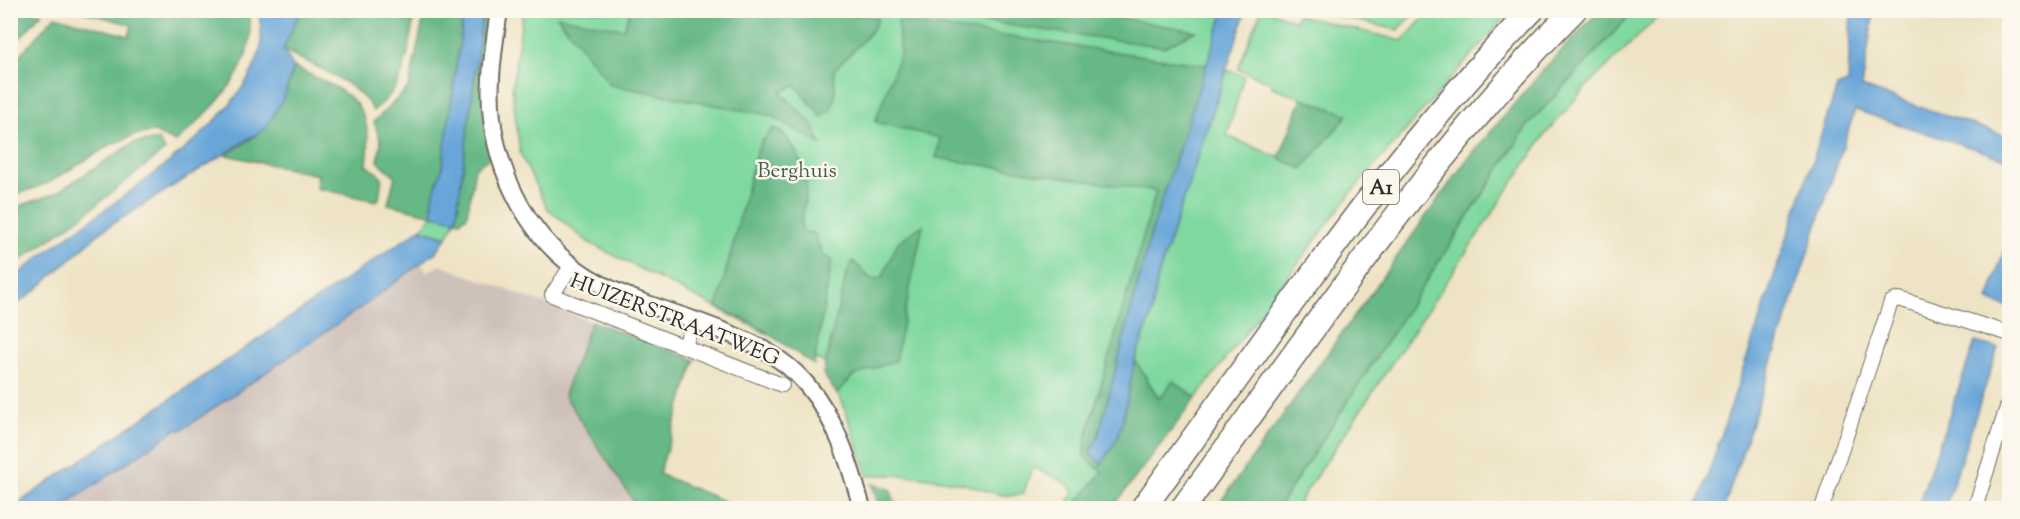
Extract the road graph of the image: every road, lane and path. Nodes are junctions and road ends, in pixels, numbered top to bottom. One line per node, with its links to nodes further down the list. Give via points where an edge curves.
1 (499, 10): 4 (street, HUIZERSTRAATWEG, via 491,96 501,161 528,218)
2 (1532, 10): 11 (highway, A1, via 1448,103 1366,206)
3 (1574, 10): 12 (highway, A1, via 1523,62 1390,222)
4 (572, 265): 5 (street, HUIZERSTRAATWEG, via 598,282); 7 (street, HUIZERSTRAATWEG, via 552,295)
5 (694, 320): 7 (street); 10 (street, HUIZERSTRAATWEG, via 766,351 806,384 823,406 841,443)
6 (2010, 334): 13 (street, via 1899,299 1891,302)
7 (685, 346): 8 (street, HUIZERSTRAATWEG)
8 (782, 385)
9 (2010, 398): 14 (street)
10 (862, 508)
11 (1143, 508)
12 (1183, 508)
13 (1822, 508)
14 (1975, 508)

